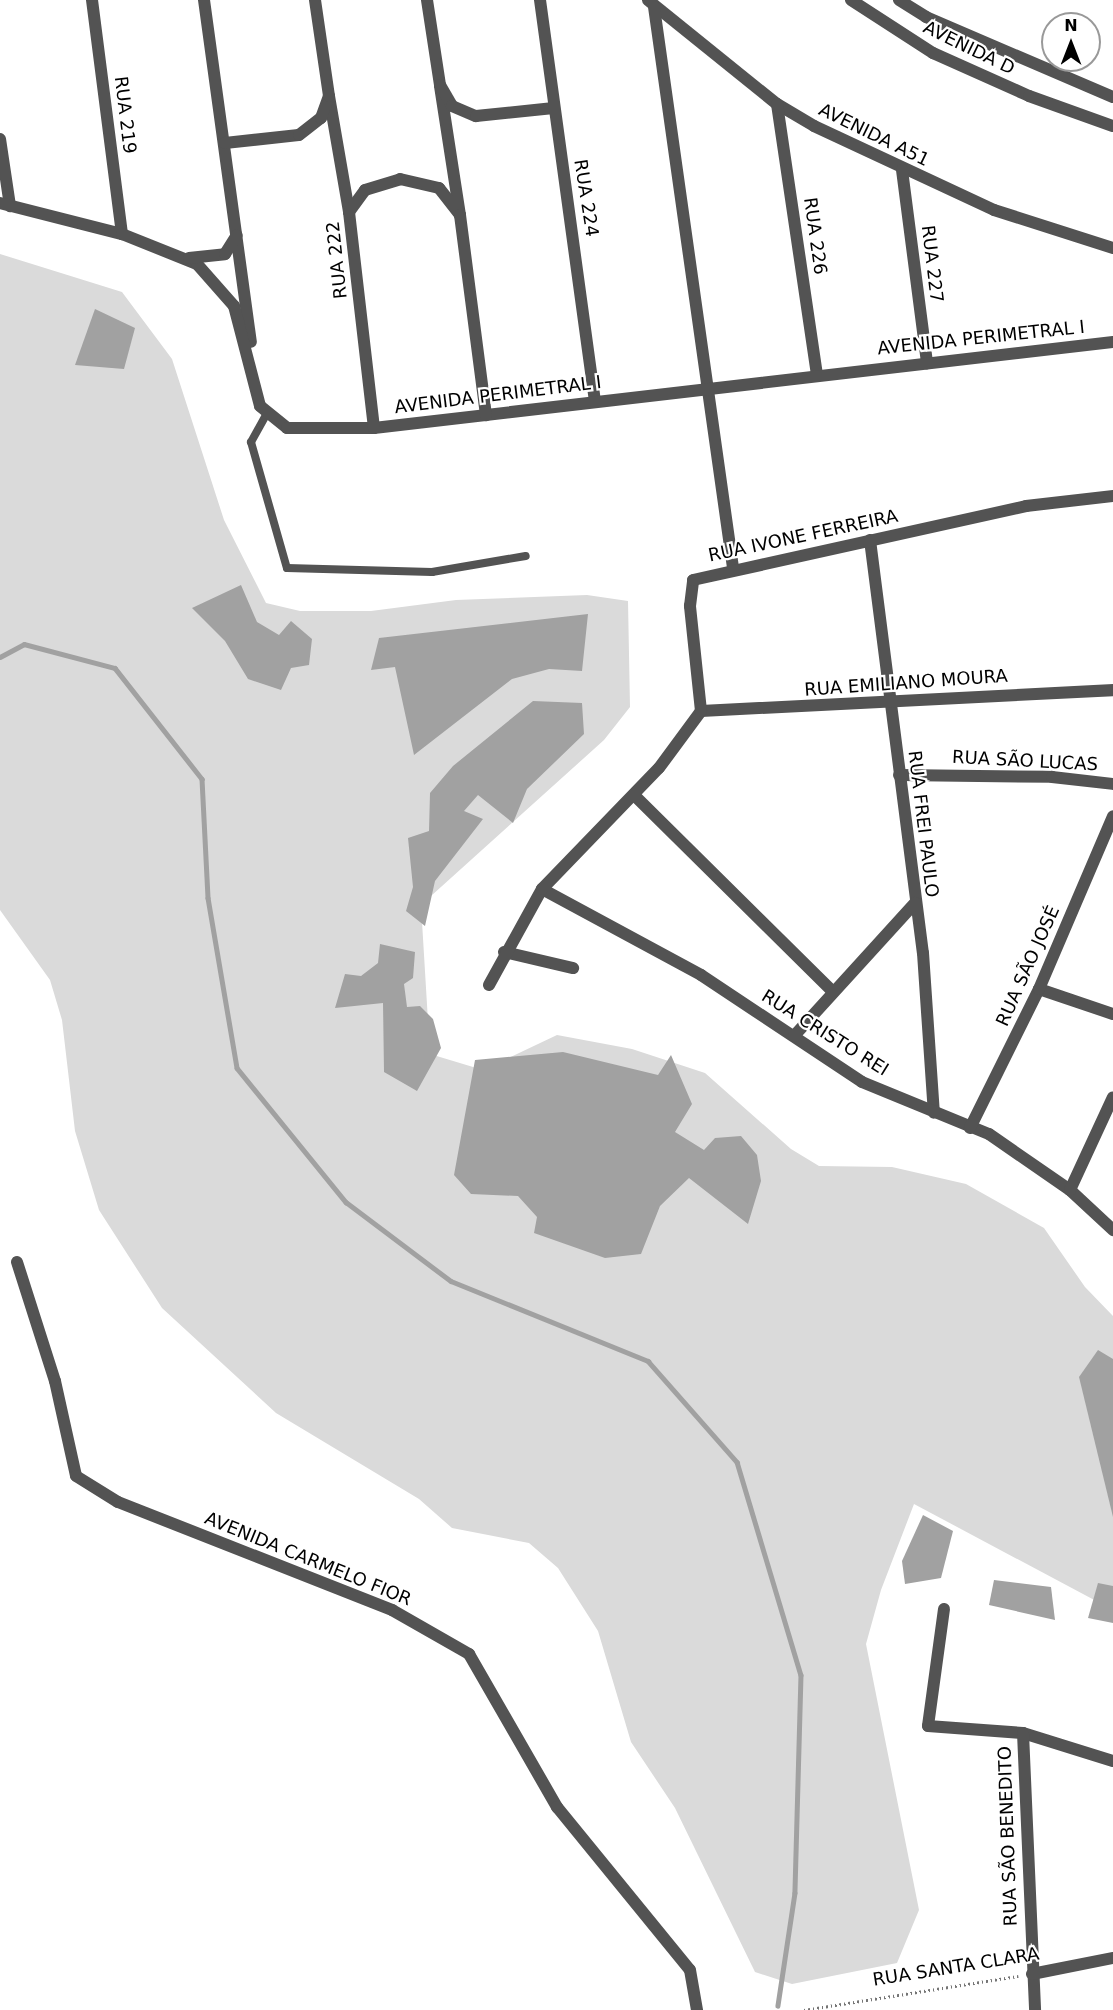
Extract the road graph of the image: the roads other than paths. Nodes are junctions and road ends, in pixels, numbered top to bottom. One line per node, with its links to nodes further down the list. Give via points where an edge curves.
1 (92, 0): 22 (street, RUA 219)
2 (204, 0): 16 (street)
3 (315, 0): 10 (street)
4 (427, 0): 9 (street)
5 (540, 0): 13 (street, RUA 224)
6 (851, 0): 14 (street, AVENIDA D, via 933,53 1029,96)
7 (899, 0): 11 (street, AVENIDA D, via 926,17)
8 (651, 3): 12 (street, AVENIDA A51); 28 (street)
9 (440, 85): 13 (street, via 452,106 469,116); 20 (street)
10 (329, 96): 16 (street, via 321,118 304,133); 19 (street)
11 (1113, 97)
12 (777, 104): 17 (street, AVENIDA A51); 27 (street, RUA 226)
13 (554, 108): 30 (street, RUA 224)
14 (1113, 126)
15 (0, 139): 18 (street)
16 (225, 143): 21 (street)
17 (902, 170): 23 (street, AVENIDA A51, via 994,210); 26 (street, RUA 227)
18 (5, 204): 22 (street)
19 (349, 212): 20 (street, RUA 222, via 365,190 400,179 439,188); 33 (street, RUA 222)
20 (460, 215): 32 (street)
21 (238, 231): 24 (street, via 232,248 218,258); 29 (street)
22 (122, 234): 24 (street)
23 (1113, 248)
24 (185, 257): 29 (street, via 211,277 234,306)
25 (1113, 342): 26 (street, AVENIDA PERIMETRAL I)
26 (927, 363): 27 (street, AVENIDA PERIMETRAL I)
27 (817, 374): 28 (street, AVENIDA PERIMETRAL I)
28 (708, 387): 30 (street, AVENIDA PERIMETRAL I); 37 (street)
29 (258, 400): 31 (street)
30 (595, 401): 32 (street, AVENIDA PERIMETRAL I)
31 (266, 415): 33 (street, AVENIDA PERIMETRAL I, via 287,428); 36 (lane, via 250,442 287,568 432,572)
32 (486, 415): 33 (street, AVENIDA PERIMETRAL I)
33 (374, 428)
34 (1113, 496): 35 (street, RUA IVONE FERREIRA, via 1026,506)
35 (870, 540): 37 (street, RUA IVONE FERREIRA); 39 (street, RUA FREI PAULO)
36 (526, 556)
37 (733, 568): 40 (street, RUA IVONE FERREIRA, via 698,576 690,584)
38 (1113, 690): 39 (street, RUA EMILIANO MOURA)
39 (888, 700): 40 (street, RUA EMILIANO MOURA); 41 (street, RUA FREI PAULO)
40 (701, 711): 43 (street, via 683,741)
41 (899, 775): 42 (street, RUA SÃO LUCAS, via 1052,777); 46 (street, RUA FREI PAULO)
42 (1113, 784)
43 (634, 795): 45 (street); 51 (street)
44 (1113, 816): 50 (street, RUA SÃO JOSÉ)
45 (542, 889): 47 (street); 53 (street, RUA CRISTO REI, via 701,975)
46 (915, 903): 51 (street); 55 (street, RUA FREI PAULO, via 934,1063)
47 (504, 952): 48 (street); 49 (street)
48 (573, 968)
49 (489, 985)
50 (1039, 989): 52 (street); 56 (street, RUA SÃO JOSÉ)
51 (831, 990): 53 (street)
52 (1113, 1014)
53 (794, 1036): 55 (street, RUA CRISTO REI, via 862,1082)
54 (1113, 1097): 57 (street)
55 (934, 1113): 56 (street, RUA CRISTO REI)
56 (970, 1128): 57 (street, RUA CRISTO REI, via 989,1134)
57 (1070, 1190): 58 (street, RUA CRISTO REI)
58 (1113, 1230)
59 (17, 1262): 65 (street, AVENIDA CARMELO FIOR, via 55,1381 76,1476 118,1502 392,1610 469,1654 557,1807 690,1970)
60 (944, 1609): 61 (street, via 928,1726)
61 (1023, 1733): 62 (street); 64 (street, RUA SÃO BENEDITO)
62 (1113, 1761)
63 (1113, 1958): 64 (street, RUA SANTA CLARA)
64 (1032, 1974): 66 (street, RUA SÃO BENEDITO)
65 (697, 2010)
66 (1035, 2010)

